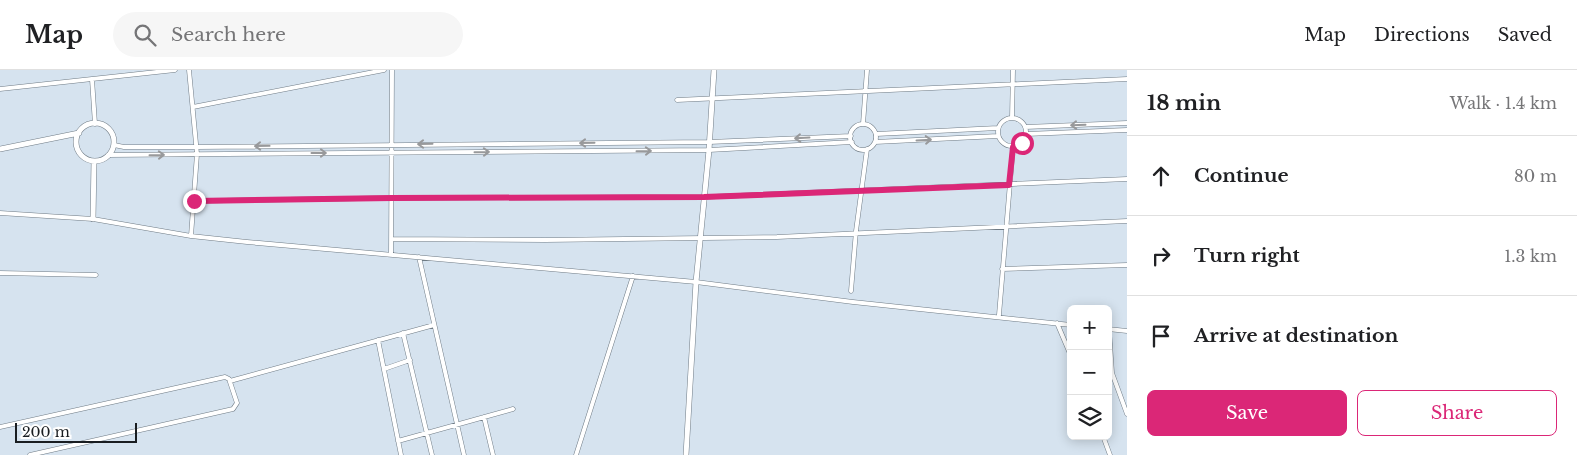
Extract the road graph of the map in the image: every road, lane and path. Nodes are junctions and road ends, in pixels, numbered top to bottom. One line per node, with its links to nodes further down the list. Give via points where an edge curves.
1 (175, 70): 8 (street)
2 (189, 70): 15 (street)
3 (384, 70): 15 (street)
4 (392, 70): 32 (street)
5 (714, 70): 13 (street)
6 (867, 70): 12 (street)
7 (1013, 70): 10 (street)
8 (92, 79): 11 (street); 18 (street)
9 (1127, 79): 10 (street)
10 (1013, 84): 12 (street); 16 (street)
11 (0, 89)
12 (866, 91): 13 (street); 19 (street)
13 (712, 98): 14 (street); 28 (street)
14 (677, 100)
15 (193, 107): 33 (street)
16 (1012, 118): 20 (street); 21 (street)
17 (1127, 123): 20 (street, one-way to 20)
18 (95, 124): 23 (street, via 87,125); 31 (street, via 109,130)
19 (863, 124): 24 (street, via 870,126); 26 (street, via 855,127)
20 (1025, 127): 25 (street)
21 (998, 128): 24 (street); 27 (street)
22 (1127, 130): 25 (street)
23 (79, 134): 35 (street); 41 (street, via 79,151)
24 (876, 134): 30 (street)
25 (1026, 134): 34 (street, via 1022,143)
26 (851, 136): 28 (street, one-way to 28); 29 (street)
27 (998, 136): 30 (street, one-way to 27); 34 (street, via 1003,144)
28 (709, 142): 32 (street, one-way to 32); 37 (street)
29 (852, 142): 36 (street, via 860,149); 37 (street)
30 (875, 142): 36 (street)
31 (114, 145): 33 (street); 40 (street)
32 (393, 145): 33 (street, one-way to 33); 38 (street)
33 (196, 147): 39 (street)
34 (1013, 147): 43 (street)
35 (0, 149)
36 (867, 149): 44 (street)
37 (709, 150): 38 (street, one-way to 37); 45 (street)
38 (393, 153): 39 (street, one-way to 38); 46 (street)
39 (197, 154): 40 (street, one-way to 39); 47 (street)
40 (108, 155): 41 (street)
41 (94, 161): 49 (street)
42 (1127, 179): 43 (street)
43 (1009, 185): 44 (street); 51 (street)
44 (861, 191): 45 (street); 52 (street)
45 (704, 197): 46 (street); 54 (street)
46 (392, 198): 47 (street); 55 (street)
47 (194, 201): 53 (street)
48 (0, 213): 49 (street)
49 (93, 219): 53 (street)
50 (1127, 221): 51 (street)
51 (1005, 226): 52 (street); 59 (street)
52 (856, 231): 54 (street); 64 (street)
53 (191, 236): 56 (street)
54 (700, 237): 55 (street); 63 (street)
55 (392, 238): 56 (street)
56 (391, 255): 57 (street)
57 (419, 257): 62 (street); 68 (street)
58 (1127, 265): 59 (street)
59 (1002, 270): 65 (street)
60 (0, 273): 61 (street)
61 (96, 275)
62 (633, 276): 63 (street); 91 (street)
63 (696, 282): 65 (street, via 853,302); 92 (street)
64 (851, 291)
65 (999, 315): 66 (street)
66 (1057, 323): 67 (street); 73 (street)
67 (1067, 324)
68 (434, 325): 71 (street); 81 (street)
69 (1112, 329): 70 (street)
70 (1127, 331)
71 (404, 333): 72 (street); 75 (street)
72 (378, 340): 76 (street); 77 (street)
73 (1068, 350)
74 (1110, 350): 79 (street, via 1112,373)
75 (410, 360): 76 (street); 83 (street)
76 (384, 369): 85 (street)
77 (230, 381): 82 (street, via 225,377); 86 (street, via 237,404 233,409)
78 (513, 409): 80 (street)
79 (1127, 414)
80 (484, 417): 81 (street); 90 (street)
81 (457, 424): 83 (street); 89 (street)
82 (0, 427)
83 (427, 432): 85 (street); 88 (street)
84 (1104, 440): 93 (street)
85 (398, 441): 87 (street)
86 (30, 455)
87 (401, 455)
88 (432, 455)
89 (464, 455)
90 (493, 455)
91 (576, 455)
92 (686, 455)
93 (1110, 455)

